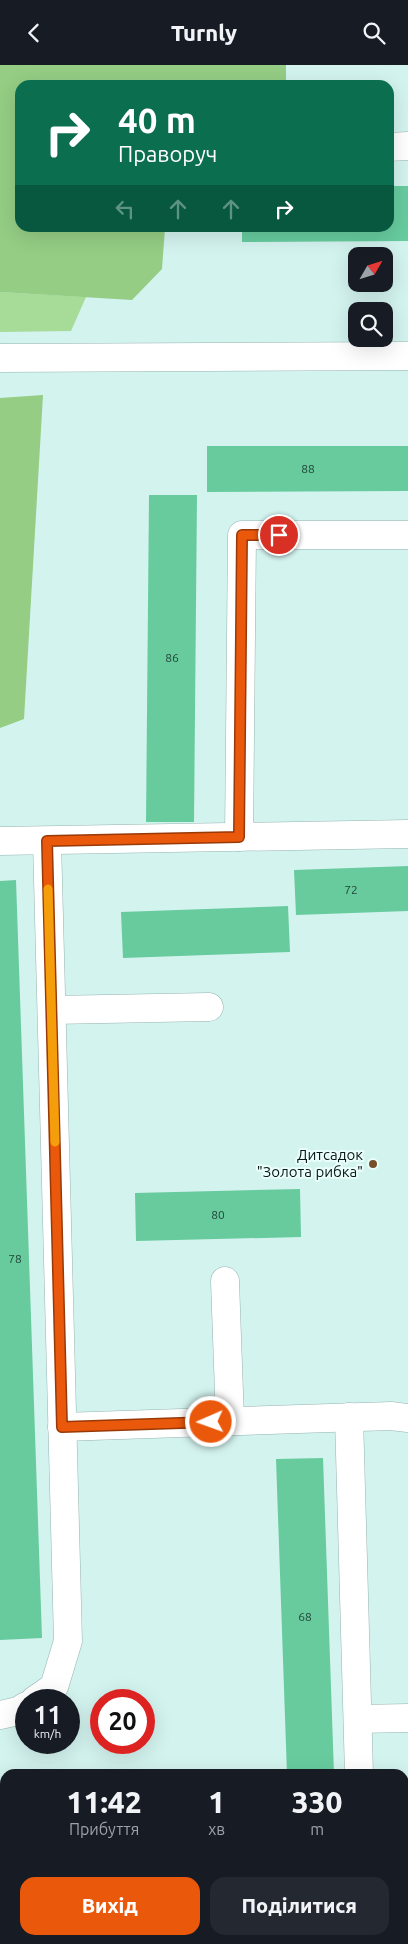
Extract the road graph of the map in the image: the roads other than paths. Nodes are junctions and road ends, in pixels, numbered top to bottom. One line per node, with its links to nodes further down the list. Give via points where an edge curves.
1 (408, 146): 2 (lane)
2 (394, 147)
3 (408, 356): 4 (lane)
4 (0, 358)
5 (408, 535): 7 (lane, via 242,535)
6 (408, 834): 7 (lane)
7 (239, 837): 9 (lane)
8 (0, 841): 9 (lane)
9 (47, 841): 11 (lane)
10 (209, 1007): 11 (lane)
11 (52, 1010): 16 (lane)
12 (225, 1281): 15 (lane)
13 (348, 1417): 14 (lane); 15 (lane); 21 (lane)
14 (408, 1419)
15 (230, 1421): 16 (lane)
16 (62, 1427): 17 (lane, via 68,1641)
17 (51, 1689)
18 (15, 1712): 19 (lane)
19 (0, 1715)
20 (408, 1718): 21 (lane)
21 (358, 1719): 22 (lane)
22 (359, 1769)

